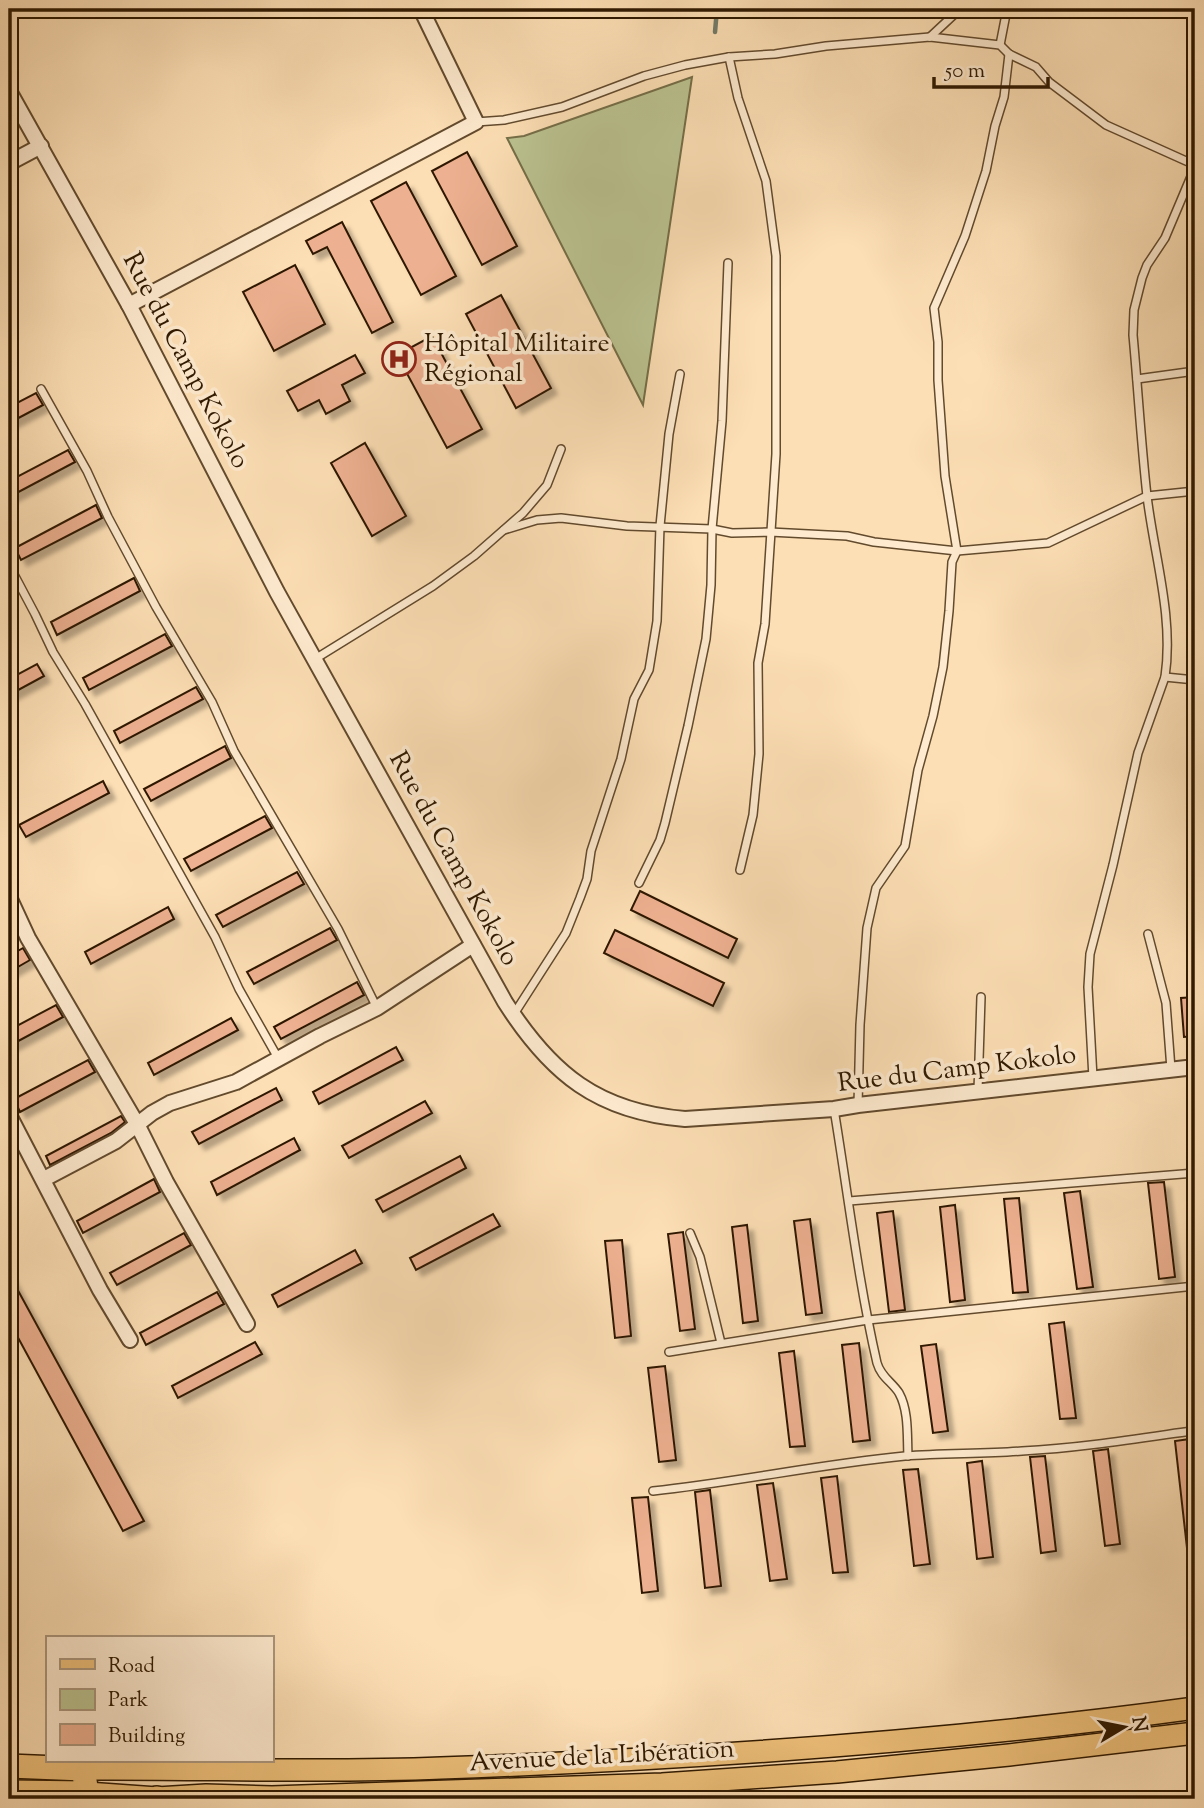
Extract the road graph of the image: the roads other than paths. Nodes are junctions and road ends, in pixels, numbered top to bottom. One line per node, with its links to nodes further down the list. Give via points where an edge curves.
1 (421, 9): 9 (street)
2 (960, 9): 4 (lane)
3 (1007, 9): 5 (lane)
4 (930, 37): 5 (lane); 7 (lane)
5 (1000, 45): 6 (lane)
6 (1009, 54): 12 (lane, via 1036,68 1107,125); 26 (lane, via 986,171 934,308 945,476)
7 (729, 57): 9 (lane, via 644,76 562,107); 25 (lane, via 766,181 776,256 776,454)
8 (9, 91): 10 (street, Rue du Camp Kokolo)
9 (476, 122): 14 (street)
10 (41, 146): 11 (street); 14 (street, Rue du Camp Kokolo)
11 (9, 163)
12 (1195, 166): 17 (lane, via 1166,238 1147,265 1137,293 1133,335)
13 (728, 262): 23 (lane, via 722,421)
14 (130, 305): 28 (street, Rue du Camp Kokolo)
15 (1195, 371): 17 (lane)
16 (680, 374): 22 (lane)
17 (1137, 379): 21 (lane)
18 (41, 389): 37 (lane)
19 (561, 449): 24 (lane, via 547,485)
20 (1195, 491): 21 (lane)
21 (1147, 496): 26 (lane, via 1048,544); 29 (lane, via 1166,620)
22 (660, 526): 23 (lane); 24 (lane, via 561,518); 38 (lane, via 657,621 649,670 634,699 587,879 566,933)
23 (712, 529): 25 (lane); 32 (lane, via 706,639 660,840)
24 (504, 530): 28 (lane, via 433,586)
25 (769, 532): 26 (lane, via 854,537); 31 (lane, via 765,624 758,663 759,754)
26 (957, 551): 44 (lane, via 952,562 943,667 905,846 876,888 867,928)
27 (9, 565): 39 (lane, via 52,652 92,716)
28 (314, 659): 35 (street, Rue du Camp Kokolo)
29 (1165, 677): 30 (lane); 42 (lane, via 1138,753 1090,954)
30 (1195, 680)
31 (740, 870)
32 (639, 883)
33 (9, 897): 47 (street, via 28,938)
34 (1148, 934): 41 (lane, via 1166,1003)
35 (473, 945): 37 (street); 38 (street, Rue du Camp Kokolo)
36 (981, 997): 43 (lane)
37 (377, 1008): 39 (street)
38 (513, 1016): 45 (street, Rue du Camp Kokolo, via 566,1077 595,1095 640,1112 685,1119)
39 (278, 1058): 47 (street, via 236,1082 170,1103)
40 (1195, 1067): 41 (street, Rue du Camp Kokolo)
41 (1171, 1069): 42 (street, Rue du Camp Kokolo)
42 (1093, 1078): 43 (street, Rue du Camp Kokolo)
43 (978, 1092): 44 (street, Rue du Camp Kokolo)
44 (859, 1105): 45 (street, Rue du Camp Kokolo)
45 (834, 1109): 50 (lane)
46 (9, 1115): 49 (street)
47 (137, 1124): 49 (street, via 116,1141); 54 (street)
48 (1195, 1173): 50 (lane)
49 (44, 1179): 55 (street)
50 (849, 1200): 53 (lane)
51 (690, 1233): 56 (lane)
52 (1195, 1286): 53 (lane)
53 (868, 1320): 56 (lane); 59 (lane, via 878,1368 905,1407)
54 (247, 1324)
55 (130, 1340)
56 (721, 1343): 57 (lane)
57 (669, 1352)
58 (1191, 1431): 59 (lane, via 1047,1449)
59 (908, 1456): 60 (lane)
60 (653, 1491)
61 (1195, 1708): 65 (main road, Avenue de la Libération, via 992,1732 657,1759 285,1771)
62 (1195, 1733): 67 (main road, Avenue de la Libération)
63 (9, 1766): 64 (highway, Avenue de la Libération)
64 (53, 1768): 65 (highway, Avenue de la Libération); 71 (highway)
65 (83, 1769): 69 (highway)
66 (9, 1792): 71 (highway, Avenue de la Libération); 73 (highway)
67 (669, 1792): 68 (main road, Avenue de la Libération)
68 (495, 1795): 70 (main road, Avenue de la Libération)
69 (88, 1796): 71 (highway, Avenue de la Libération); 72 (main road, Avenue de la Libération)
70 (421, 1796): 72 (main road, Avenue de la Libération)
71 (57, 1797)
72 (156, 1798)
73 (22, 1799)

